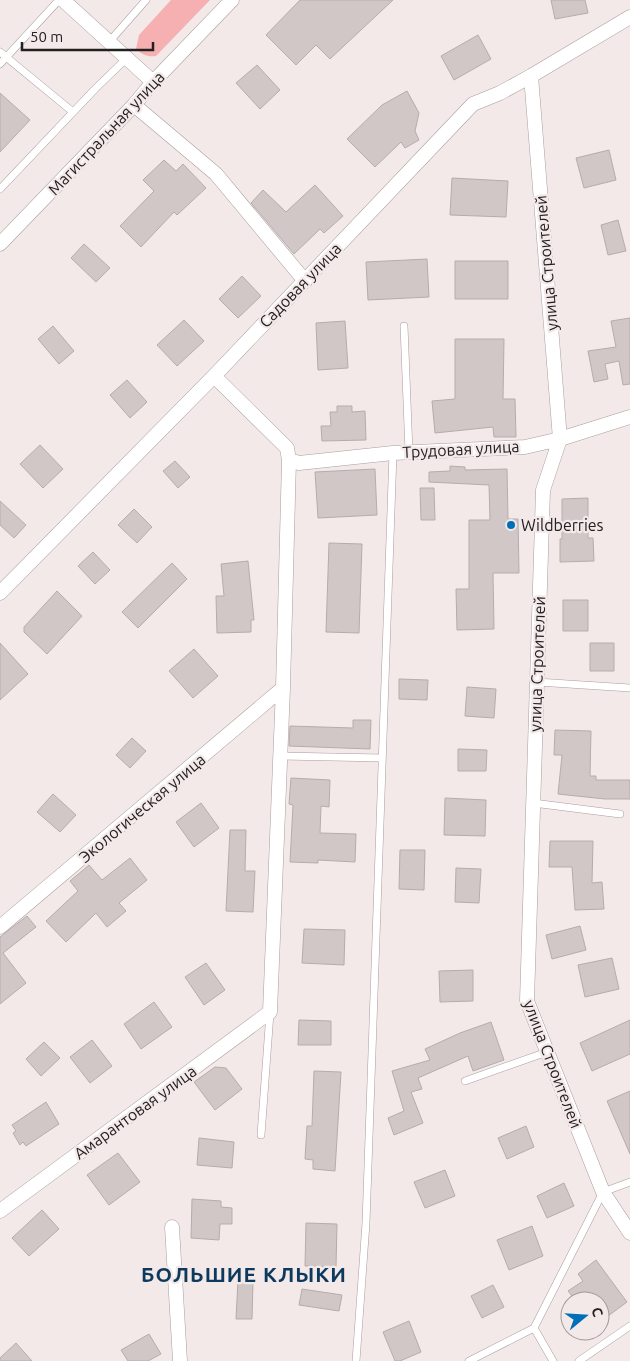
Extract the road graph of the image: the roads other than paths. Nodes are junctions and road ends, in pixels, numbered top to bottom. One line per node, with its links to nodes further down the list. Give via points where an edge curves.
1 (59, 0): 8 (lane)
2 (63, 0): 6 (street)
3 (146, 0): 6 (lane)
4 (232, 0): 12 (street, Магистральная улица)
5 (630, 17): 11 (street, Садовая улица)
6 (109, 42): 9 (street)
7 (0, 52): 8 (lane)
8 (6, 58): 10 (lane); 14 (lane)
9 (127, 58): 12 (street); 14 (lane)
10 (0, 64)
11 (531, 76): 17 (street, Садовая улица, via 473,104); 21 (street, улица Строителей)
12 (153, 82): 13 (street, Магистральная улица)
13 (134, 105): 16 (street, Магистральная улица); 17 (street, via 216,174)
14 (73, 112): 15 (lane)
15 (0, 190)
16 (0, 244)
17 (305, 281): 19 (street, Садовая улица)
18 (404, 326): 22 (lane)
19 (214, 376): 24 (street, via 287,448); 25 (street, Садовая улица)
20 (630, 418): 21 (street, Трудовая улица)
21 (560, 439): 22 (street, Трудовая улица, via 525,447); 26 (street, улица Строителей, via 543,490)
22 (409, 452): 23 (street, Трудовая улица)
23 (393, 453): 24 (street, Трудовая улица, via 299,463); 30 (lane)
24 (289, 460): 27 (street)
25 (0, 593)
26 (537, 682): 28 (lane); 31 (street, улица Строителей)
27 (283, 688): 29 (street); 33 (street, Экологическая улица)
28 (630, 688)
29 (281, 756): 30 (lane); 34 (street)
30 (382, 758): 46 (lane, via 366,1223)
31 (533, 803): 32 (lane); 35 (street, улица Строителей, via 527,1001)
32 (620, 814)
33 (0, 927)
34 (270, 1012): 37 (lane); 40 (street, Амарантовая улица)
35 (547, 1052): 36 (lane); 39 (street, улица Строителей)
36 (464, 1081)
37 (261, 1135)
38 (630, 1182): 39 (lane)
39 (603, 1192): 42 (street, улица Строителей); 44 (lane)
40 (0, 1211)
41 (172, 1226): 45 (street)
42 (630, 1233)
43 (630, 1326): 49 (lane)
44 (534, 1328): 47 (lane); 48 (lane)
45 (180, 1361)
46 (356, 1361)
47 (470, 1361)
48 (553, 1361)
49 (579, 1361)

